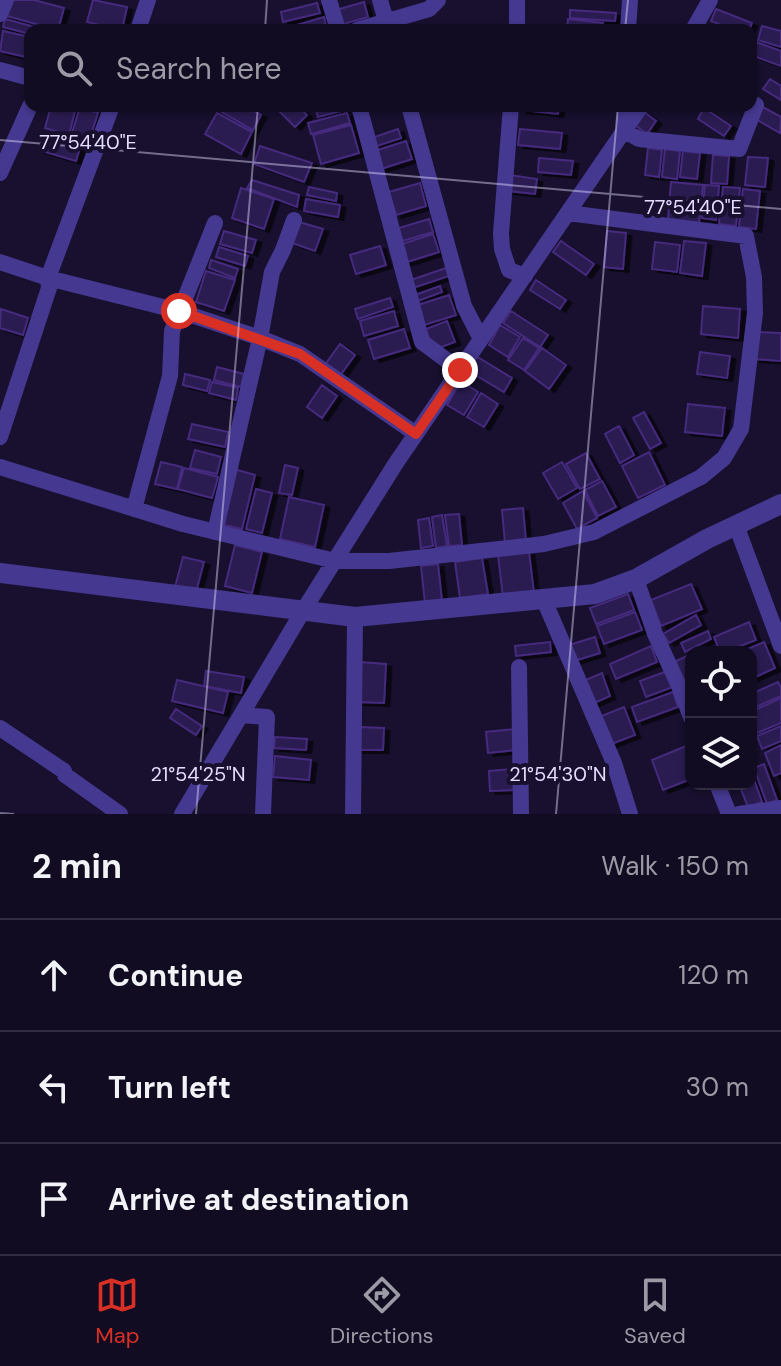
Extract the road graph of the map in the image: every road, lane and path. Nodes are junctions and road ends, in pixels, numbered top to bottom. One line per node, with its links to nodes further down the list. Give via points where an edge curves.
1 (6, 0): 9 (street)
2 (148, 0): 10 (street)
3 (329, 0): 11 (street)
4 (380, 0): 12 (street)
5 (438, 0): 13 (street)
6 (517, 0): 14 (street)
7 (630, 0): 15 (street)
8 (710, 0): 16 (street)
9 (0, 14)
10 (140, 24)
11 (336, 24)
12 (386, 24)
13 (392, 24)
14 (517, 24)
15 (628, 24)
16 (696, 24)
17 (0, 70): 18 (street)
18 (24, 76)
19 (27, 112): 28 (street)
20 (110, 112): 34 (street)
21 (361, 112): 38 (street, via 422,342)
22 (411, 112): 37 (street, via 464,306)
23 (511, 112): 33 (street, via 502,249 509,270)
24 (625, 112): 27 (street)
25 (637, 112): 27 (street)
26 (753, 112): 27 (street, via 739,149 639,139)
27 (624, 131): 29 (street)
28 (0, 173)
29 (568, 213): 33 (street); 46 (street, via 746,236 755,313 741,429 724,458 701,477 594,532 544,544 420,558)
30 (294, 220): 36 (street, via 272,272)
31 (215, 223): 35 (street)
32 (0, 262): 34 (street)
33 (525, 276): 37 (street)
34 (48, 278): 35 (street); 40 (street)
35 (179, 311): 36 (street); 43 (street, via 172,331 170,376)
36 (260, 338): 39 (street, via 300,354); 45 (street)
37 (481, 339): 38 (street)
38 (460, 370): 39 (street)
39 (416, 434): 46 (street)
40 (0, 437)
41 (0, 467): 43 (street)
42 (781, 504): 44 (street)
43 (134, 509): 45 (street)
44 (736, 525): 48 (street); 52 (street)
45 (215, 532): 46 (street)
46 (335, 561): 50 (street)
47 (0, 573): 50 (street)
48 (636, 579): 49 (street, via 595,594); 54 (street)
49 (544, 600): 51 (street); 64 (street, via 614,763)
50 (303, 611): 51 (street); 55 (street)
51 (355, 617): 62 (street)
52 (781, 646)
53 (519, 667): 63 (street)
54 (685, 702)
55 (242, 715): 60 (street); 61 (street, via 267,717)
56 (0, 728): 59 (street)
57 (719, 790): 65 (street)
58 (781, 808): 66 (street)
59 (120, 814)
60 (182, 814)
61 (263, 814)
62 (353, 814)
63 (521, 814)
64 (630, 814)
65 (729, 814)
66 (739, 814)

